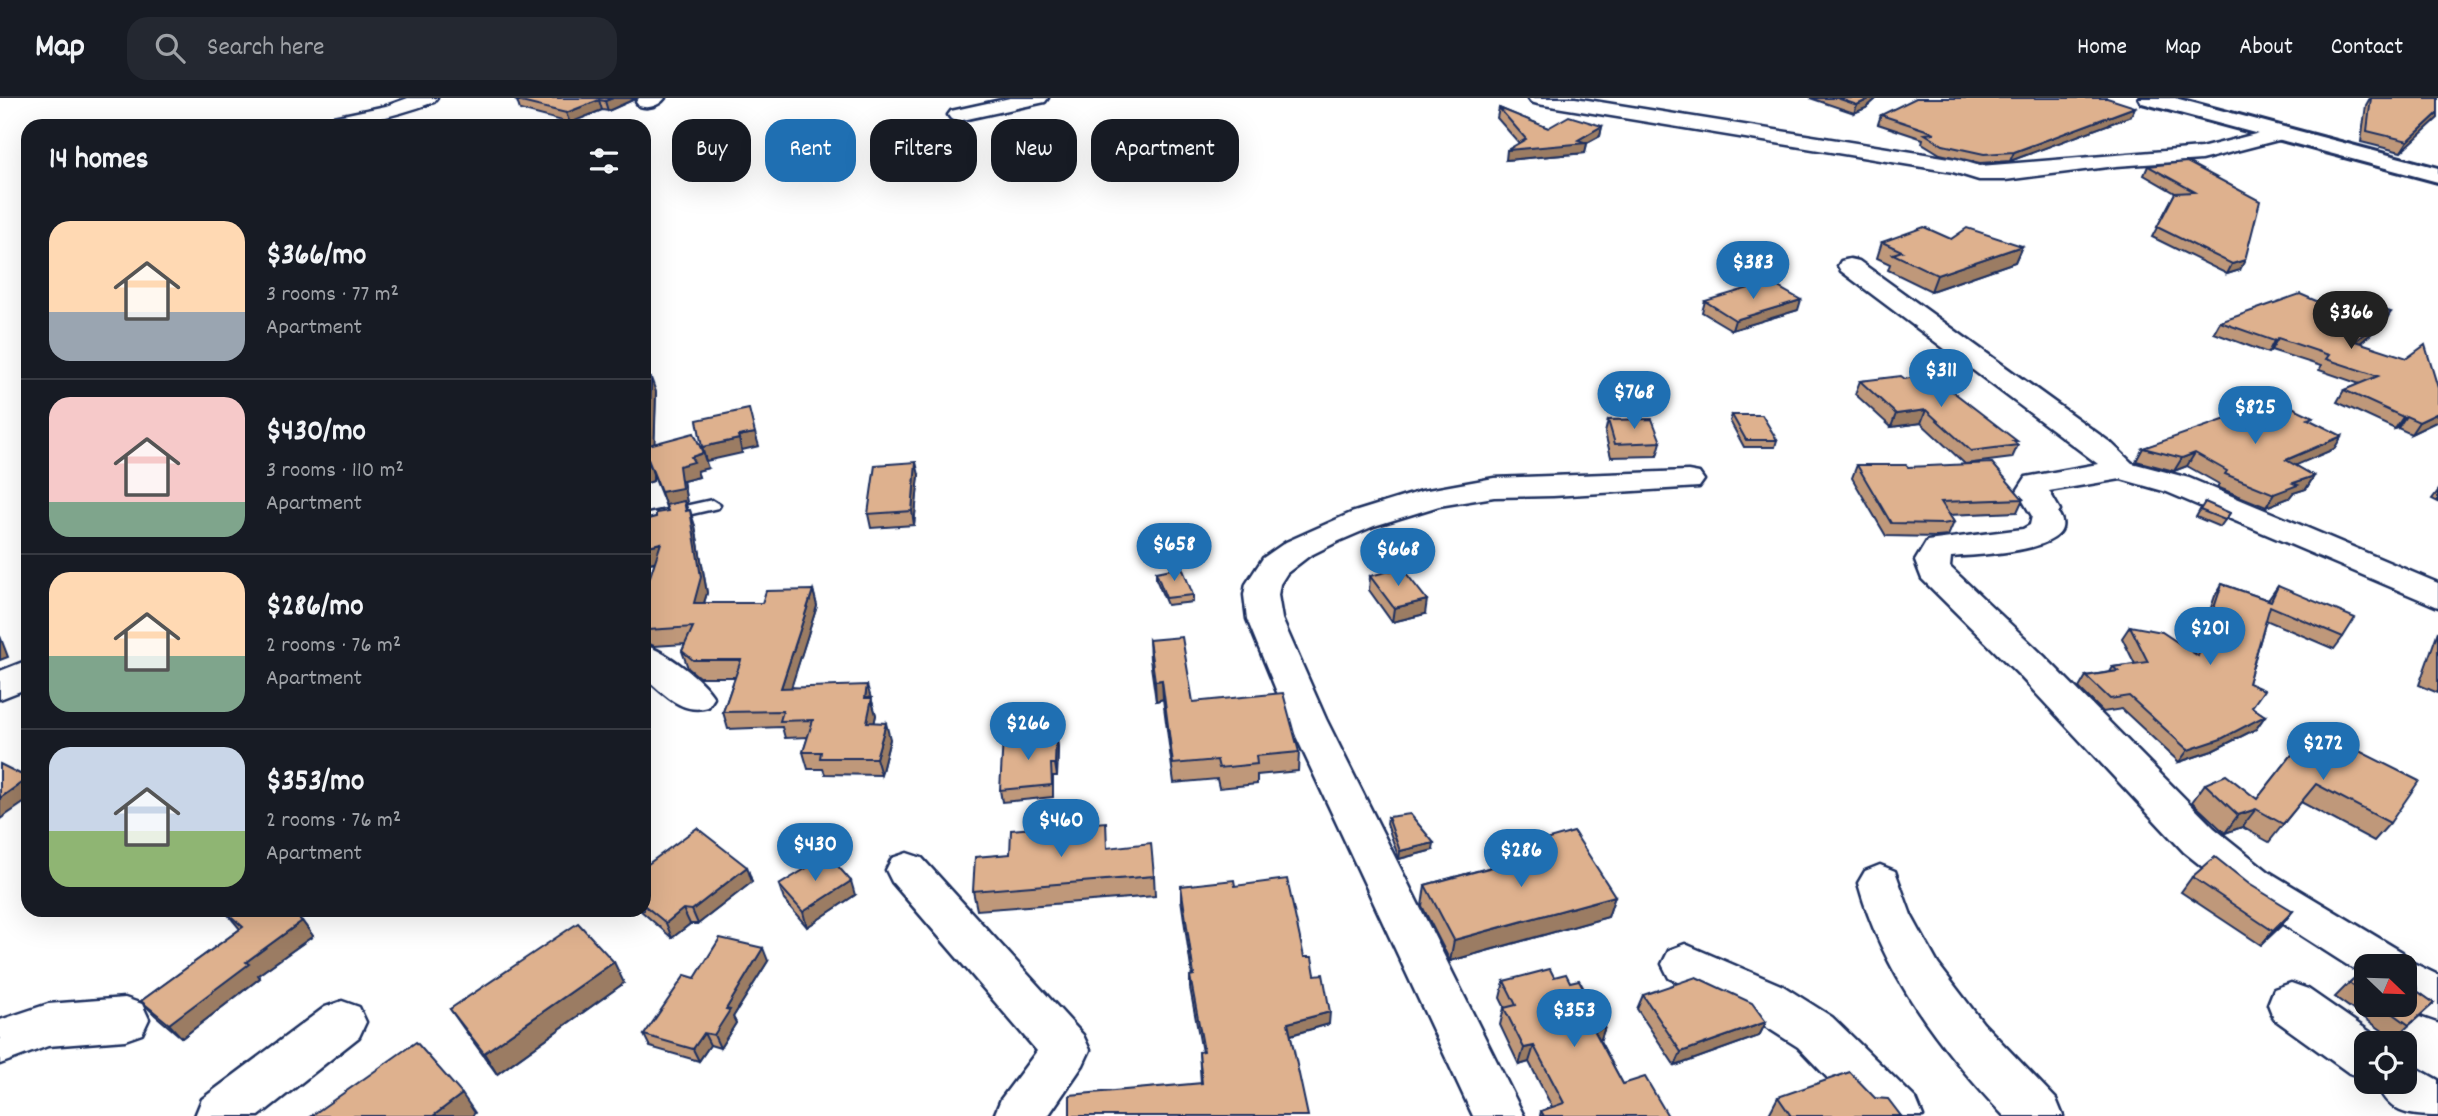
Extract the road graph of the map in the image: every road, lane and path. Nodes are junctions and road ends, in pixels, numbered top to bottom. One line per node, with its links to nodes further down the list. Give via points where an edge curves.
1 (427, 98): 6 (street)
2 (1038, 98): 5 (street)
3 (1538, 98): 7 (street, via 1992,174 2201,154)
4 (2150, 98): 7 (street)
5 (958, 115)
6 (351, 119)
7 (2279, 134): 8 (street)
8 (2438, 175)
9 (1850, 266): 10 (street, via 2100,449)
10 (2121, 470): 14 (street, via 2178,485); 21 (street, via 2038,484 2033,491 2045,515 2046,529 2031,538 1939,548 1932,561 1934,570 2199,840 2254,884)
11 (1688, 480): 34 (street, via 1552,488 1516,485 1426,500 1308,541 1277,561 1263,584 1262,608 1272,640 1307,719)
12 (712, 505): 13 (lane)
13 (651, 518)
14 (2438, 596)
15 (651, 663): 18 (street)
16 (21, 676): 17 (street)
17 (0, 685)
18 (695, 698)
19 (908, 870): 33 (street, via 1066,1050)
20 (1880, 883): 36 (street, via 1891,924 1920,973 1980,1056)
21 (2367, 954)
22 (1685, 964): 35 (street, via 1766,1001 1807,1027)
23 (2417, 986): 24 (street)
24 (2438, 1000)
25 (2291, 1004): 29 (street)
26 (125, 1019): 28 (street, via 48,1025)
27 (342, 1022): 32 (street)
28 (0, 1042)
29 (2354, 1049)
30 (2417, 1094): 31 (street)
31 (2438, 1108)
32 (220, 1116)
33 (1019, 1116)
34 (1499, 1116)
35 (1898, 1116)
36 (2038, 1116)

